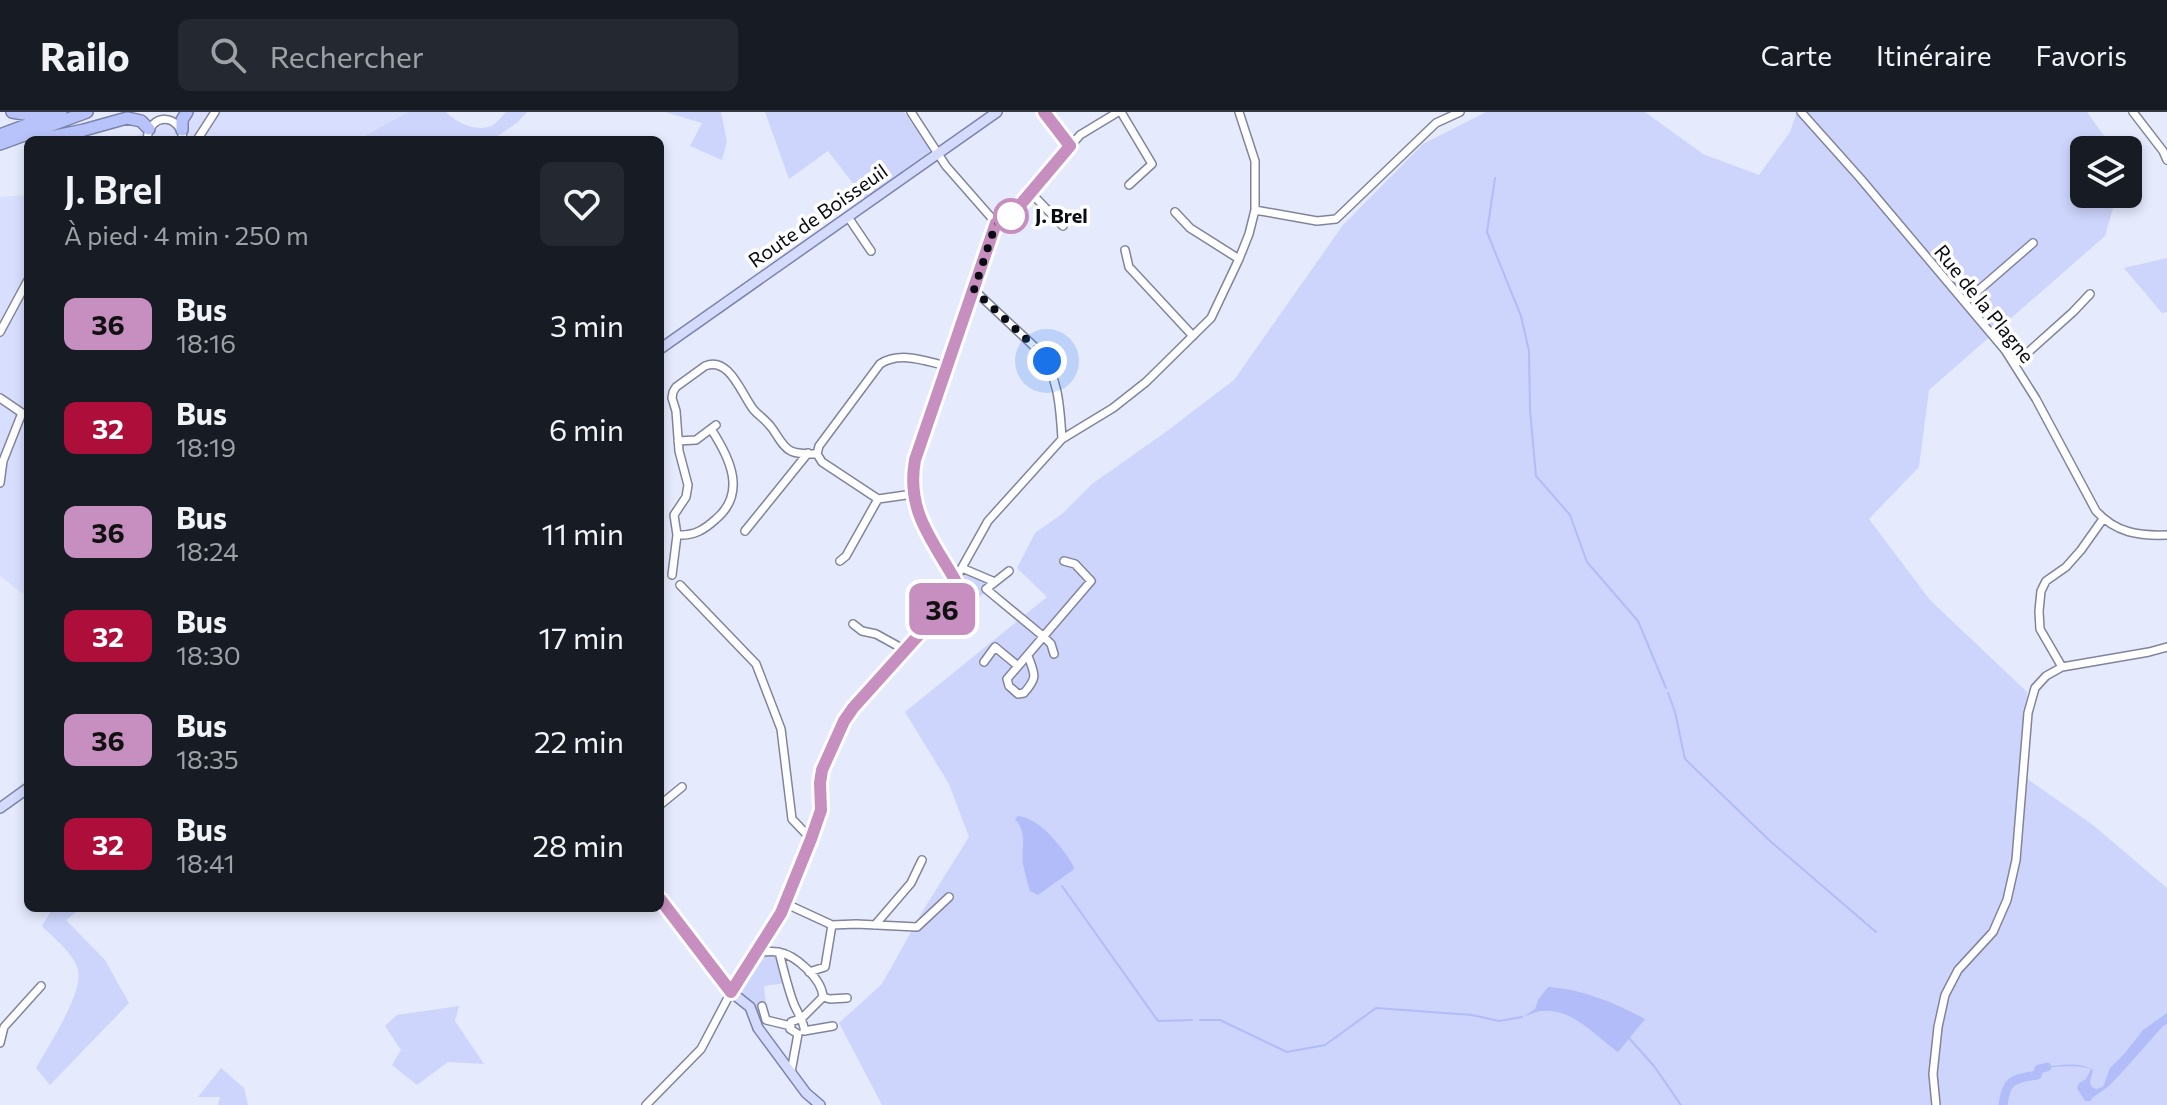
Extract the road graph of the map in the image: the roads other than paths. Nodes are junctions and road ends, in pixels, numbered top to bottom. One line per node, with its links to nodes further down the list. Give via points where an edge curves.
1 (12, 112): 2 (highway)
2 (42, 112)
3 (61, 112): 18 (highway)
4 (87, 112): 23 (highway)
5 (159, 112): 16 (street); 17 (street)
6 (187, 112): 19 (highway)
7 (215, 112): 21 (street)
8 (911, 112): 26 (street)
9 (997, 112): 26 (main road, Route de Boisseuil)
10 (1044, 112): 24 (street)
11 (1120, 112): 24 (street); 28 (street, via 1152,164)
12 (1239, 112): 30 (street, via 1255,161)
13 (1460, 112): 30 (street, via 1436,123 1336,219 1317,221)
14 (1801, 112): 43 (street, Rue de la Plagne)
15 (2133, 112): 27 (street)
16 (168, 120): 17 (street); 19 (street)
17 (149, 134): 20 (highway, via 131,117)
18 (0, 135)
19 (183, 135)
20 (55, 136)
21 (199, 136)
22 (24, 143): 25 (highway)
23 (0, 144)
24 (1070, 146): 29 (street)
25 (0, 151)
26 (938, 154): 32 (main road, Route de Boisseuil); 33 (street)
27 (2167, 160)
28 (1129, 185)
29 (1031, 193): 33 (street, via 1010,217); 34 (street)
30 (1255, 210): 38 (street)
31 (1175, 212): 38 (street, via 1190,228)
32 (848, 217): 37 (street); 47 (main road, Route de Boisseuil)
33 (996, 223): 41 (street)
34 (1063, 226)
35 (2033, 243): 43 (street)
36 (1125, 250): 46 (street, via 1129,267)
37 (871, 251)
38 (1239, 259): 46 (street, via 1211,318)
39 (24, 281): 44 (street)
40 (24, 287): 45 (street)
41 (974, 290): 49 (street); 53 (street, via 1047,361 1057,391)
42 (2090, 294): 48 (street)
43 (1965, 302): 48 (street, Rue de la Plagne)
44 (0, 325)
45 (0, 332)
46 (1193, 336): 53 (street, via 1113,408)
47 (664, 346)
48 (2015, 364): 59 (street, Rue de la Plagne)
49 (947, 366): 55 (street, via 901,357 880,364); 57 (street, via 915,460)
50 (0, 398): 51 (street)
51 (24, 412)
52 (24, 415): 56 (street, via 3,461)
53 (1062, 439): 65 (street, via 988,521)
54 (678, 441): 55 (street, via 673,392 705,366 718,364 784,446); 61 (street, via 688,485 674,515); 61 (street, via 696,440 713,427 734,489 724,513 706,528)
55 (812, 454): 58 (street); 60 (street)
56 (0, 483)
57 (913, 494): 58 (street); 68 (street, via 920,518)
58 (878, 499): 63 (street)
59 (2103, 519): 62 (street, via 2128,533); 79 (street, via 2041,591 2040,629)
60 (745, 531)
61 (677, 535): 67 (street)
62 (2167, 535)
63 (840, 561)
64 (1064, 561): 72 (street, via 1075,564 1091,581)
65 (962, 568): 68 (street); 69 (street)
66 (1009, 571): 69 (street)
67 (672, 575)
68 (955, 580): 74 (street, via 943,608)
69 (995, 582): 72 (street, via 986,589)
70 (680, 585): 84 (street, via 756,664 781,729 792,819)
71 (853, 624): 74 (street)
72 (1044, 637): 75 (street); 76 (street)
73 (2166, 649): 79 (street)
74 (905, 650): 84 (street, via 844,721 822,770 821,810)
75 (1054, 654)
76 (1028, 656): 78 (street); 78 (street, via 1034,682 1018,694 1007,679)
77 (984, 662): 78 (street, via 995,647)
78 (1018, 666)
79 (2062, 667): 109 (street, via 2035,688 2030,703 2016,860 2007,900 1993,932 1958,970 1945,995 1933,1074)
80 (682, 787): 82 (street)
81 (24, 791): 83 (main road)
82 (664, 802)
83 (0, 808)
84 (811, 839): 88 (street)
85 (922, 860): 90 (street, via 911,883)
86 (949, 897): 90 (street, via 917,927)
87 (664, 904): 95 (main road)
88 (784, 906): 89 (street); 91 (street)
89 (832, 925): 90 (street); 93 (street, via 825,967)
90 (875, 925)
91 (758, 952): 92 (street); 95 (street)
92 (779, 952): 93 (street); 99 (street, via 791,999)
93 (809, 972): 96 (street)
94 (41, 986): 105 (street, via 4,1027)
95 (731, 992): 103 (main road, via 750,1007); 107 (street, via 701,1049)
96 (823, 997): 97 (street); 99 (street)
97 (847, 998)
98 (762, 1006): 100 (street)
99 (802, 1018): 101 (street); 104 (street)
100 (766, 1020): 101 (street); 103 (street)
101 (791, 1026): 104 (street)
102 (833, 1026): 104 (street)
103 (760, 1031): 106 (main road)
104 (801, 1033): 106 (street)
105 (0, 1043)
106 (791, 1072): 108 (main road)
107 (646, 1105)
108 (820, 1105)
109 (1936, 1105)

